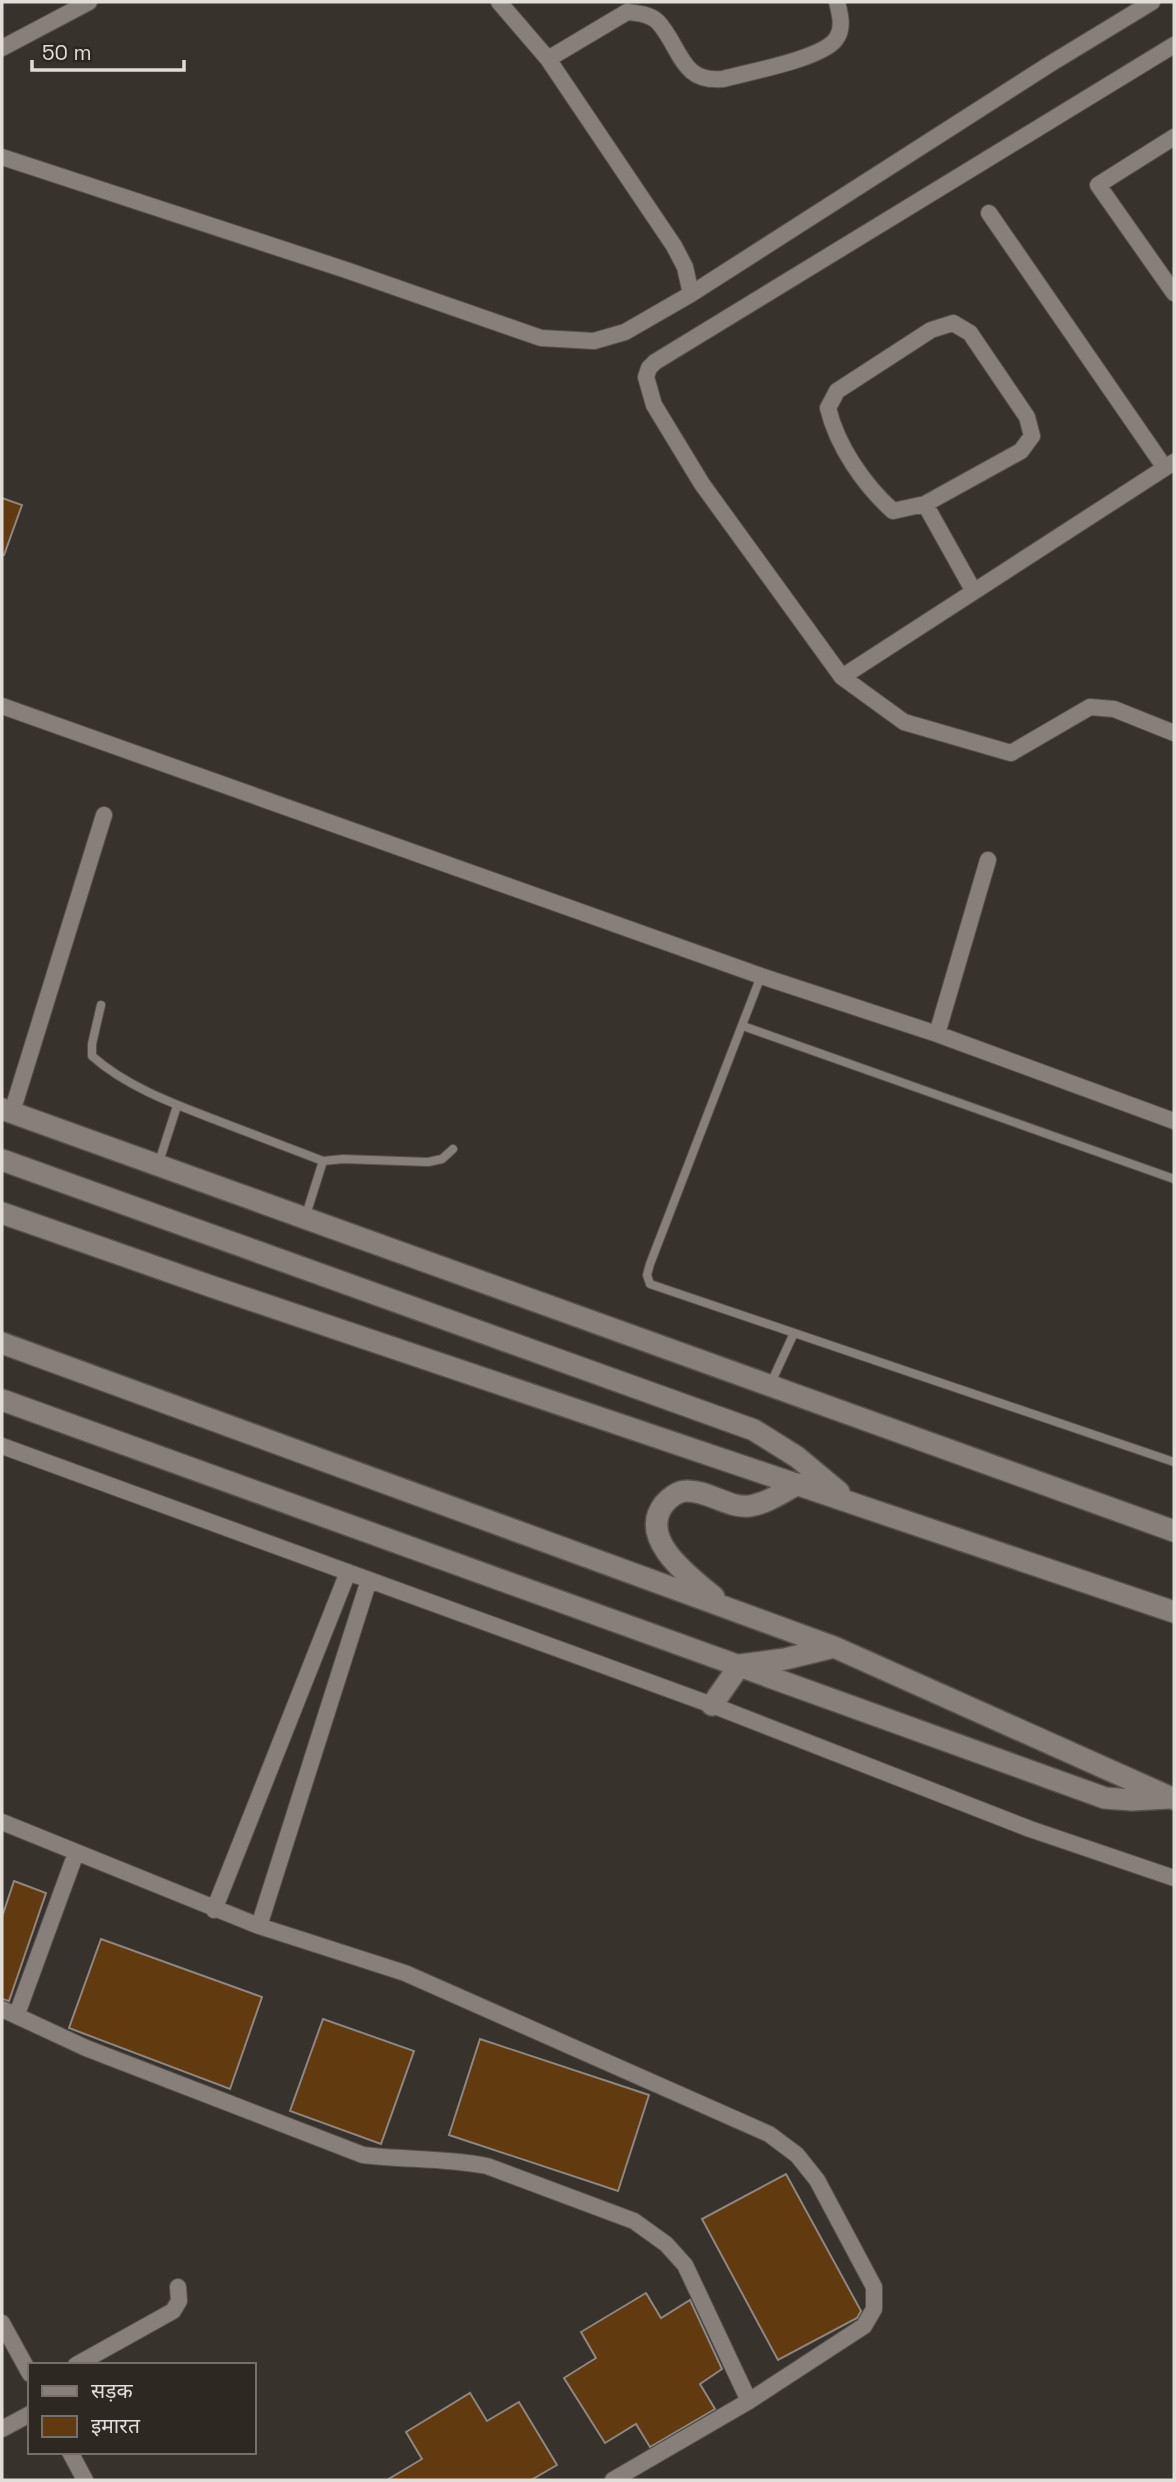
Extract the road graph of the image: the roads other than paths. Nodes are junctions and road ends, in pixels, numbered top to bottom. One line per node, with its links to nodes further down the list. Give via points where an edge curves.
1 (89, 2): 6 (street)
2 (499, 2): 7 (street)
3 (837, 2): 7 (street, via 842,20 836,39 817,53 723,79 708,80 694,73 679,58 657,21 627,12)
4 (1152, 2): 12 (street)
5 (1174, 45): 16 (street, via 649,368 646,377 654,405 695,473)
6 (2, 48)
7 (548, 59): 12 (street, via 674,246)
8 (1174, 138): 11 (street, via 1097,185)
9 (2, 157): 12 (street, via 541,338 605,338 625,332)
10 (989, 213): 13 (street)
11 (1174, 293)
12 (691, 294)
13 (1170, 465): 15 (street)
14 (925, 504): 14 (street, via 1021,451 1032,436 1027,418 970,333 953,324 930,330 837,391 828,408 834,432 875,495 893,511); 15 (street)
15 (973, 590): 16 (street)
16 (842, 677): 18 (street, via 904,722 1011,753 1090,707 1114,709)
17 (2, 706): 21 (street)
18 (1174, 733)
19 (104, 816): 26 (street)
20 (988, 860): 24 (street)
21 (761, 976): 23 (lane); 24 (street)
22 (102, 1005): 25 (lane, via 92,1056)
23 (743, 1026): 32 (lane); 35 (lane, via 647,1275 650,1284)
24 (937, 1034): 27 (street)
25 (177, 1105): 30 (lane); 31 (lane)
26 (7, 1111): 31 (street)
27 (1174, 1121)
28 (453, 1149): 30 (lane, via 442,1159 428,1162)
29 (2, 1160): 42 (street, via 754,1430 797,1457)
30 (323, 1161): 34 (lane)
31 (158, 1165): 34 (street)
32 (1174, 1179)
33 (2, 1213): 41 (street)
34 (305, 1218): 37 (street)
35 (794, 1333): 37 (lane); 40 (lane)
36 (2, 1343): 46 (street)
37 (770, 1385): 43 (street)
38 (2, 1399): 49 (street)
39 (2, 1446): 44 (street)
40 (1174, 1462)
41 (798, 1484): 42 (street); 46 (street, via 744,1506 685,1491 668,1498 657,1513 656,1529 667,1553)
42 (849, 1501): 47 (street)
43 (1174, 1531)
44 (348, 1572): 45 (street); 55 (street)
45 (369, 1580): 50 (street); 56 (street)
46 (727, 1607): 48 (street)
47 (1174, 1612)
48 (834, 1647): 49 (street); 51 (street)
49 (740, 1665): 50 (street); 51 (street, via 1105,1798)
50 (712, 1705): 54 (street, via 1030,1829)
51 (1172, 1798)
52 (2, 1822): 53 (street)
53 (76, 1853): 55 (street); 57 (street)
54 (1174, 1878)
55 (214, 1910): 56 (street)
56 (259, 1926): 62 (street, via 405,1973 769,2134 797,2155 817,2180 874,2287 874,2309 864,2326)
57 (9, 2011): 62 (street, via 86,2048 363,2155 487,2166 634,2221 685,2265)
58 (178, 2287): 60 (street, via 179,2301 173,2311)
59 (2, 2323): 61 (street)
60 (80, 2363)
61 (28, 2370)
62 (749, 2402): 67 (street)
63 (28, 2415): 64 (street)
64 (2, 2429)
65 (72, 2454): 66 (street)
66 (85, 2480)
67 (613, 2480)

